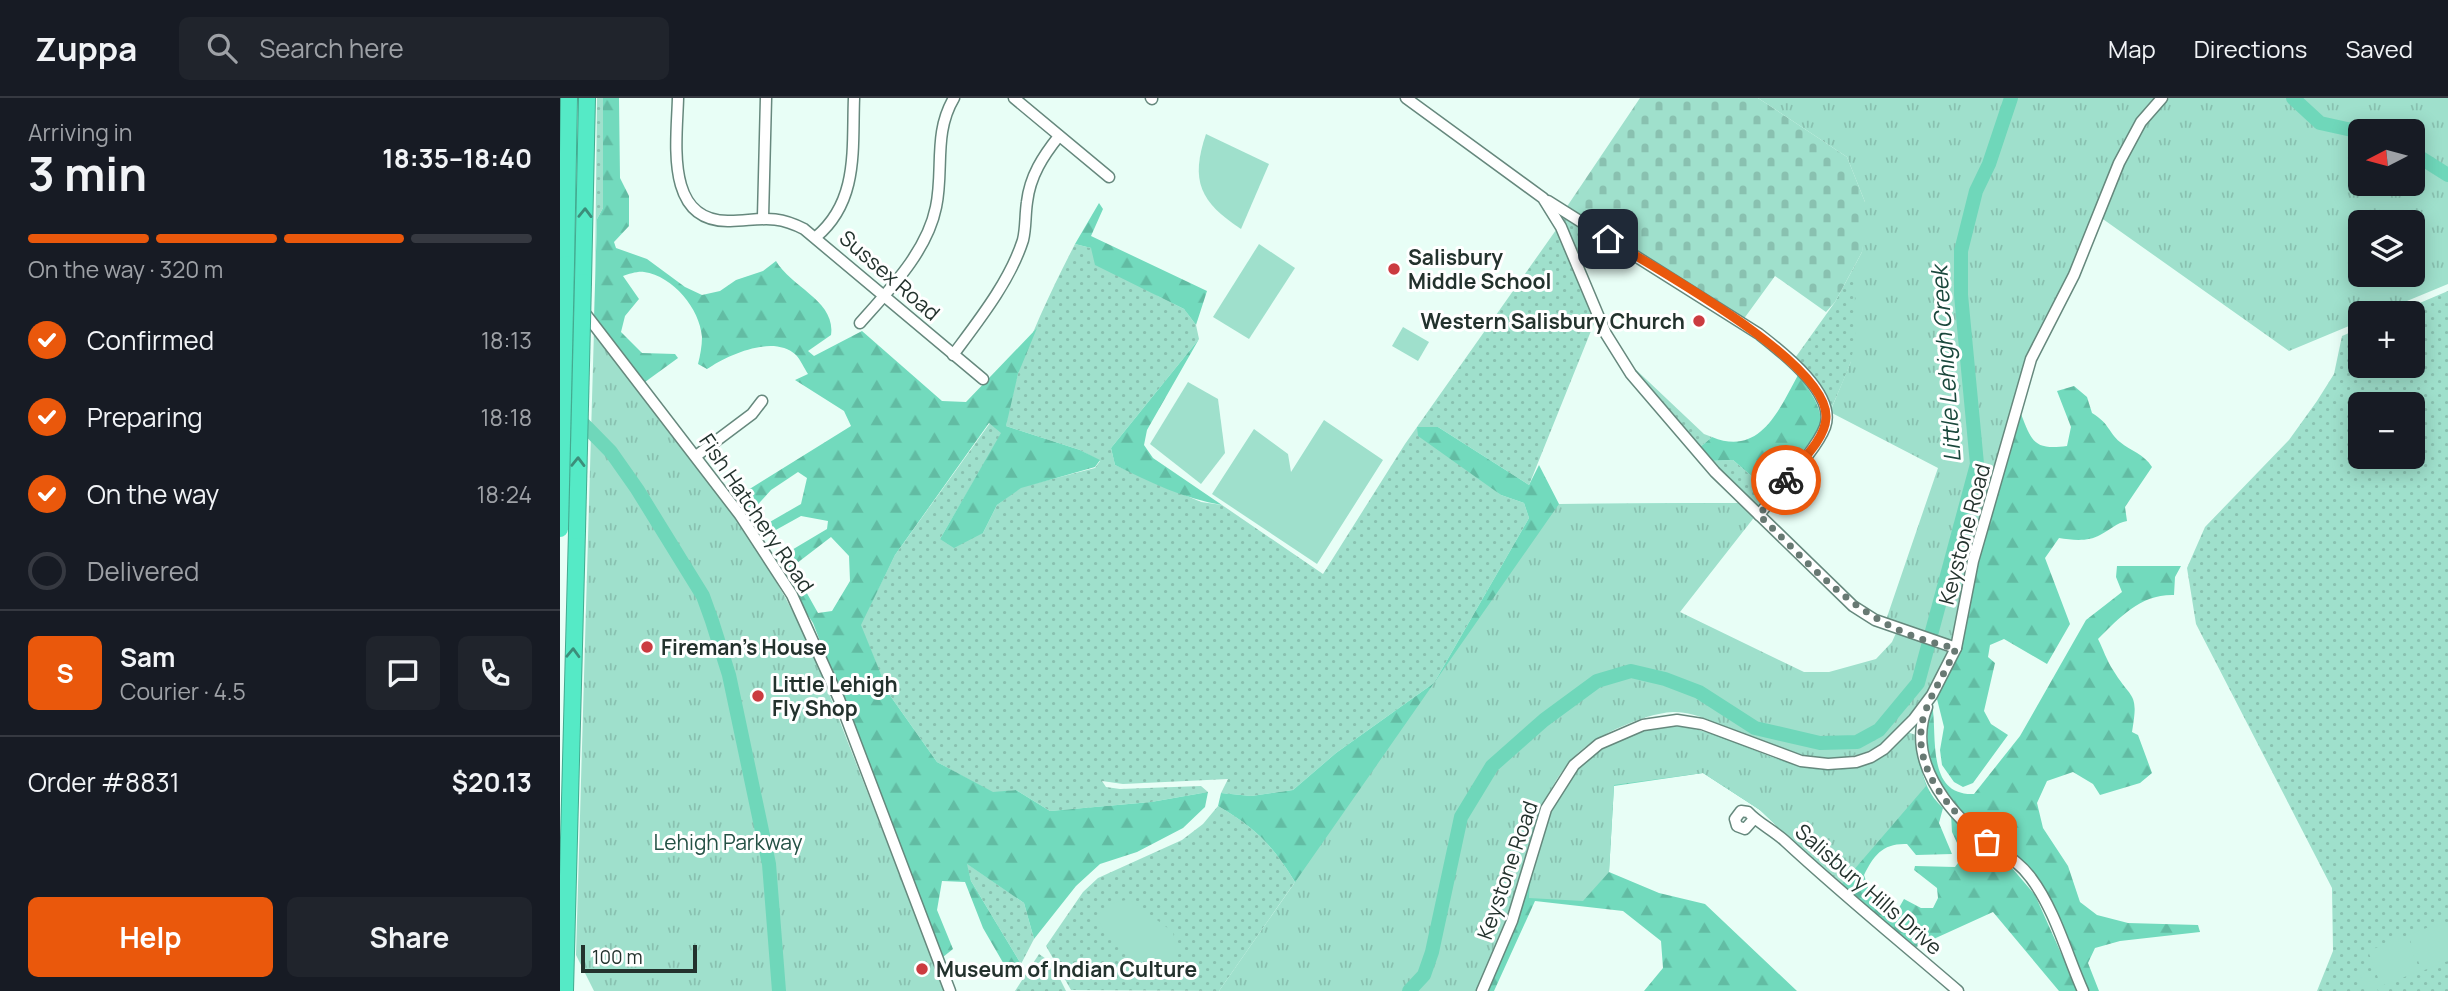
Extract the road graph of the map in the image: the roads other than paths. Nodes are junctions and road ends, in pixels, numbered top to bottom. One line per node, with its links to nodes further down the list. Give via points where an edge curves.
1 (569, 98): 23 (highway, bridge)
2 (587, 98): 23 (highway, one-way to 2, bridge, via 583,282)
3 (678, 98): 13 (street, Sussex Road, via 677,176 689,202 702,214 721,220)
4 (766, 98): 13 (street)
5 (854, 98): 14 (street, via 850,185 841,209)
6 (954, 98): 16 (street, via 941,129 938,198 931,225 915,255)
7 (1014, 98): 10 (street)
8 (1406, 98): 12 (street)
9 (2162, 98): 24 (street, Keystone Road, via 2141,122 2119,163 2074,275 2027,371)
10 (1059, 136): 11 (street); 18 (street, via 1034,174 1018,250 991,302)
11 (1109, 177)
12 (1543, 198): 22 (street, via 1561,227 1622,361 1715,472); 22 (street, via 1759,334 1796,366 1822,398 1826,419 1821,435)
13 (763, 217): 14 (street, Sussex Road, via 794,224)
14 (816, 237): 16 (street, Sussex Road)
15 (560, 281): 21 (street, Fish Hatchery Road)
16 (883, 294): 17 (street); 18 (street, Sussex Road)
17 (860, 323)
18 (953, 355): 19 (street, Sussex Road)
19 (983, 379)
20 (762, 401): 21 (street, via 752,415)
21 (696, 456): 28 (street, Fish Hatchery Road, via 773,563 813,637)
22 (1759, 515): 24 (street, via 1853,606 1875,620)
23 (566, 531): 27 (highway, one-way to 23)
24 (1951, 647): 25 (street, Keystone Road)
25 (1932, 695): 29 (street, Keystone Road, via 1884,748 1848,763 1790,758 1690,721 1643,725 1599,744 1574,765 1546,809 1512,921); 31 (street, via 1922,736 1933,783 1977,834 2020,865 2034,883)
26 (1753, 820): 30 (street, Salisbury Hills Drive, via 1775,832)
27 (565, 991)
28 (950, 991)
29 (1482, 991)
30 (1958, 991)
31 (2082, 991)

